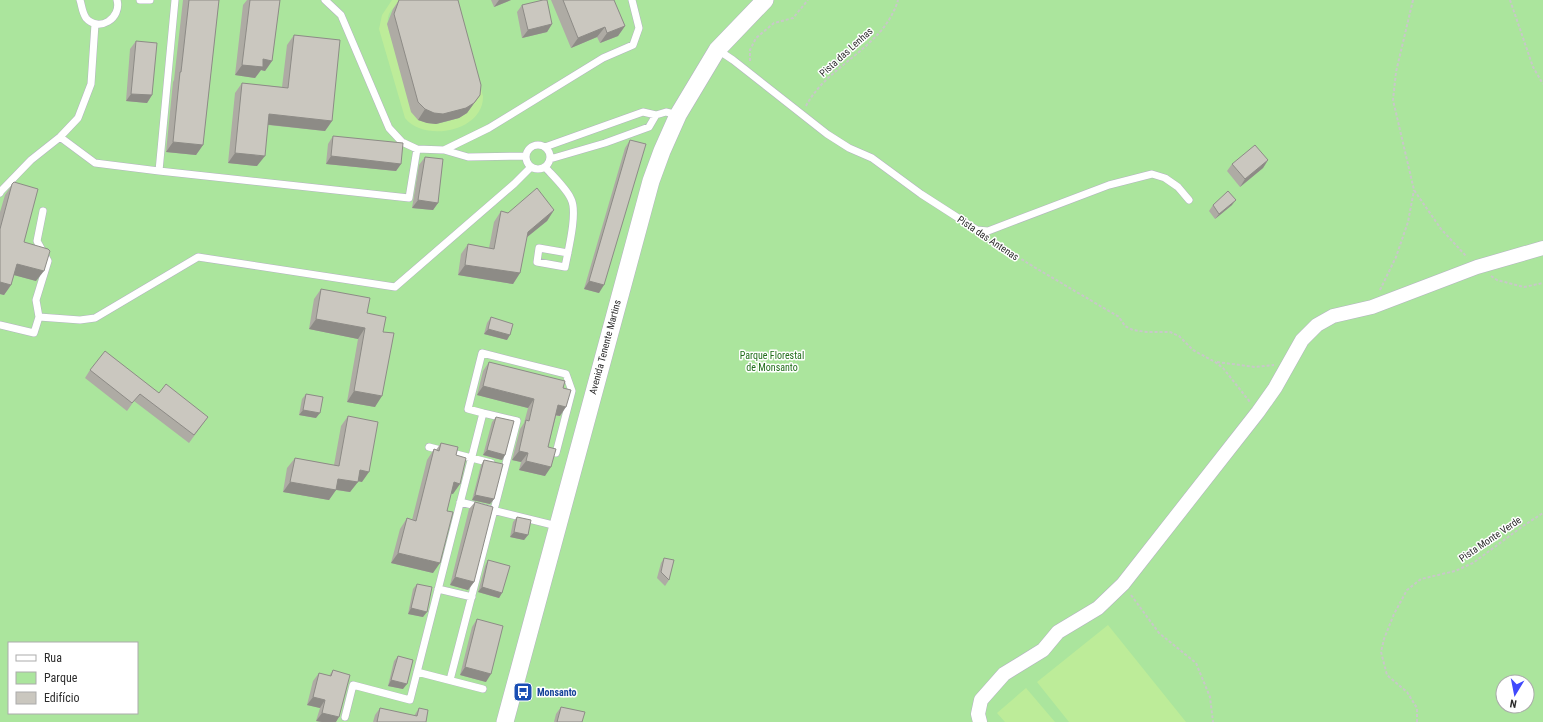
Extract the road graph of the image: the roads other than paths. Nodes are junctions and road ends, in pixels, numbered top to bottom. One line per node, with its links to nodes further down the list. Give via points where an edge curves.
1 (117, 0): 9 (lane, via 115,17 106,23)
2 (140, 0): 3 (lane)
3 (150, 0)
4 (175, 0): 21 (lane)
5 (325, 0): 15 (lane, via 340,15 389,128 402,142)
6 (632, 0): 16 (lane, via 639,28 633,45 603,58 489,128)
7 (765, 0): 10 (street, Avenida Tenente Martins)
8 (82, 2): 9 (lane, via 85,16)
9 (95, 24): 13 (lane, via 91,84 78,118)
10 (717, 50): 12 (street, Avenida Tenente Martins); 23 (lane, Pista das Antenas, via 827,134 872,158 977,230 988,231 1109,185 1152,174 1165,178 1178,187)
11 (656, 115): 12 (lane, via 666,112); 14 (lane, via 643,112); 18 (lane, via 649,127)
12 (678, 115): 36 (street, Avenida Tenente Martins, via 650,181)
13 (60, 138): 21 (lane, via 95,163); 22 (lane, via 31,160)
14 (545, 147): 17 (lane, via 537,145 530,149); 18 (lane)
15 (417, 149): 16 (lane); 21 (lane, via 409,198)
16 (444, 150): 17 (lane, via 468,156)
17 (526, 156): 19 (lane)
18 (550, 159): 20 (lane)
19 (531, 167): 20 (lane); 27 (lane, via 395,287 198,257 95,318 80,320)
20 (545, 167): 26 (lane, via 571,198 574,210)
21 (159, 171)
22 (0, 193)
23 (1189, 200)
24 (43, 211): 27 (lane, via 37,241 48,261 36,300)
25 (1543, 248): 44 (street, via 1477,267 1372,307 1333,316 1317,325 1302,340 1258,412 1123,584 1098,608 1058,632 1043,650 1004,674 981,700 978,714)
26 (568, 253)
27 (39, 317): 28 (lane, via 34,333)
28 (0, 324)
29 (483, 413): 31 (lane, via 468,408 482,353 566,374 572,391); 32 (lane); 33 (lane, via 517,421)
30 (429, 447): 32 (lane)
31 (556, 453)
32 (472, 458): 33 (lane); 34 (lane)
33 (505, 466): 35 (lane)
34 (460, 502): 35 (lane); 37 (lane)
35 (494, 510): 36 (lane); 38 (lane)
36 (557, 526): 43 (street, Avenida Tenente Martins)
37 (438, 589): 38 (lane); 39 (lane)
38 (472, 597): 40 (lane)
39 (417, 672): 40 (lane); 42 (lane, via 410,700 353,685)
40 (450, 680): 41 (lane)
41 (483, 689)
42 (345, 717)
43 (505, 722)
44 (980, 722)

